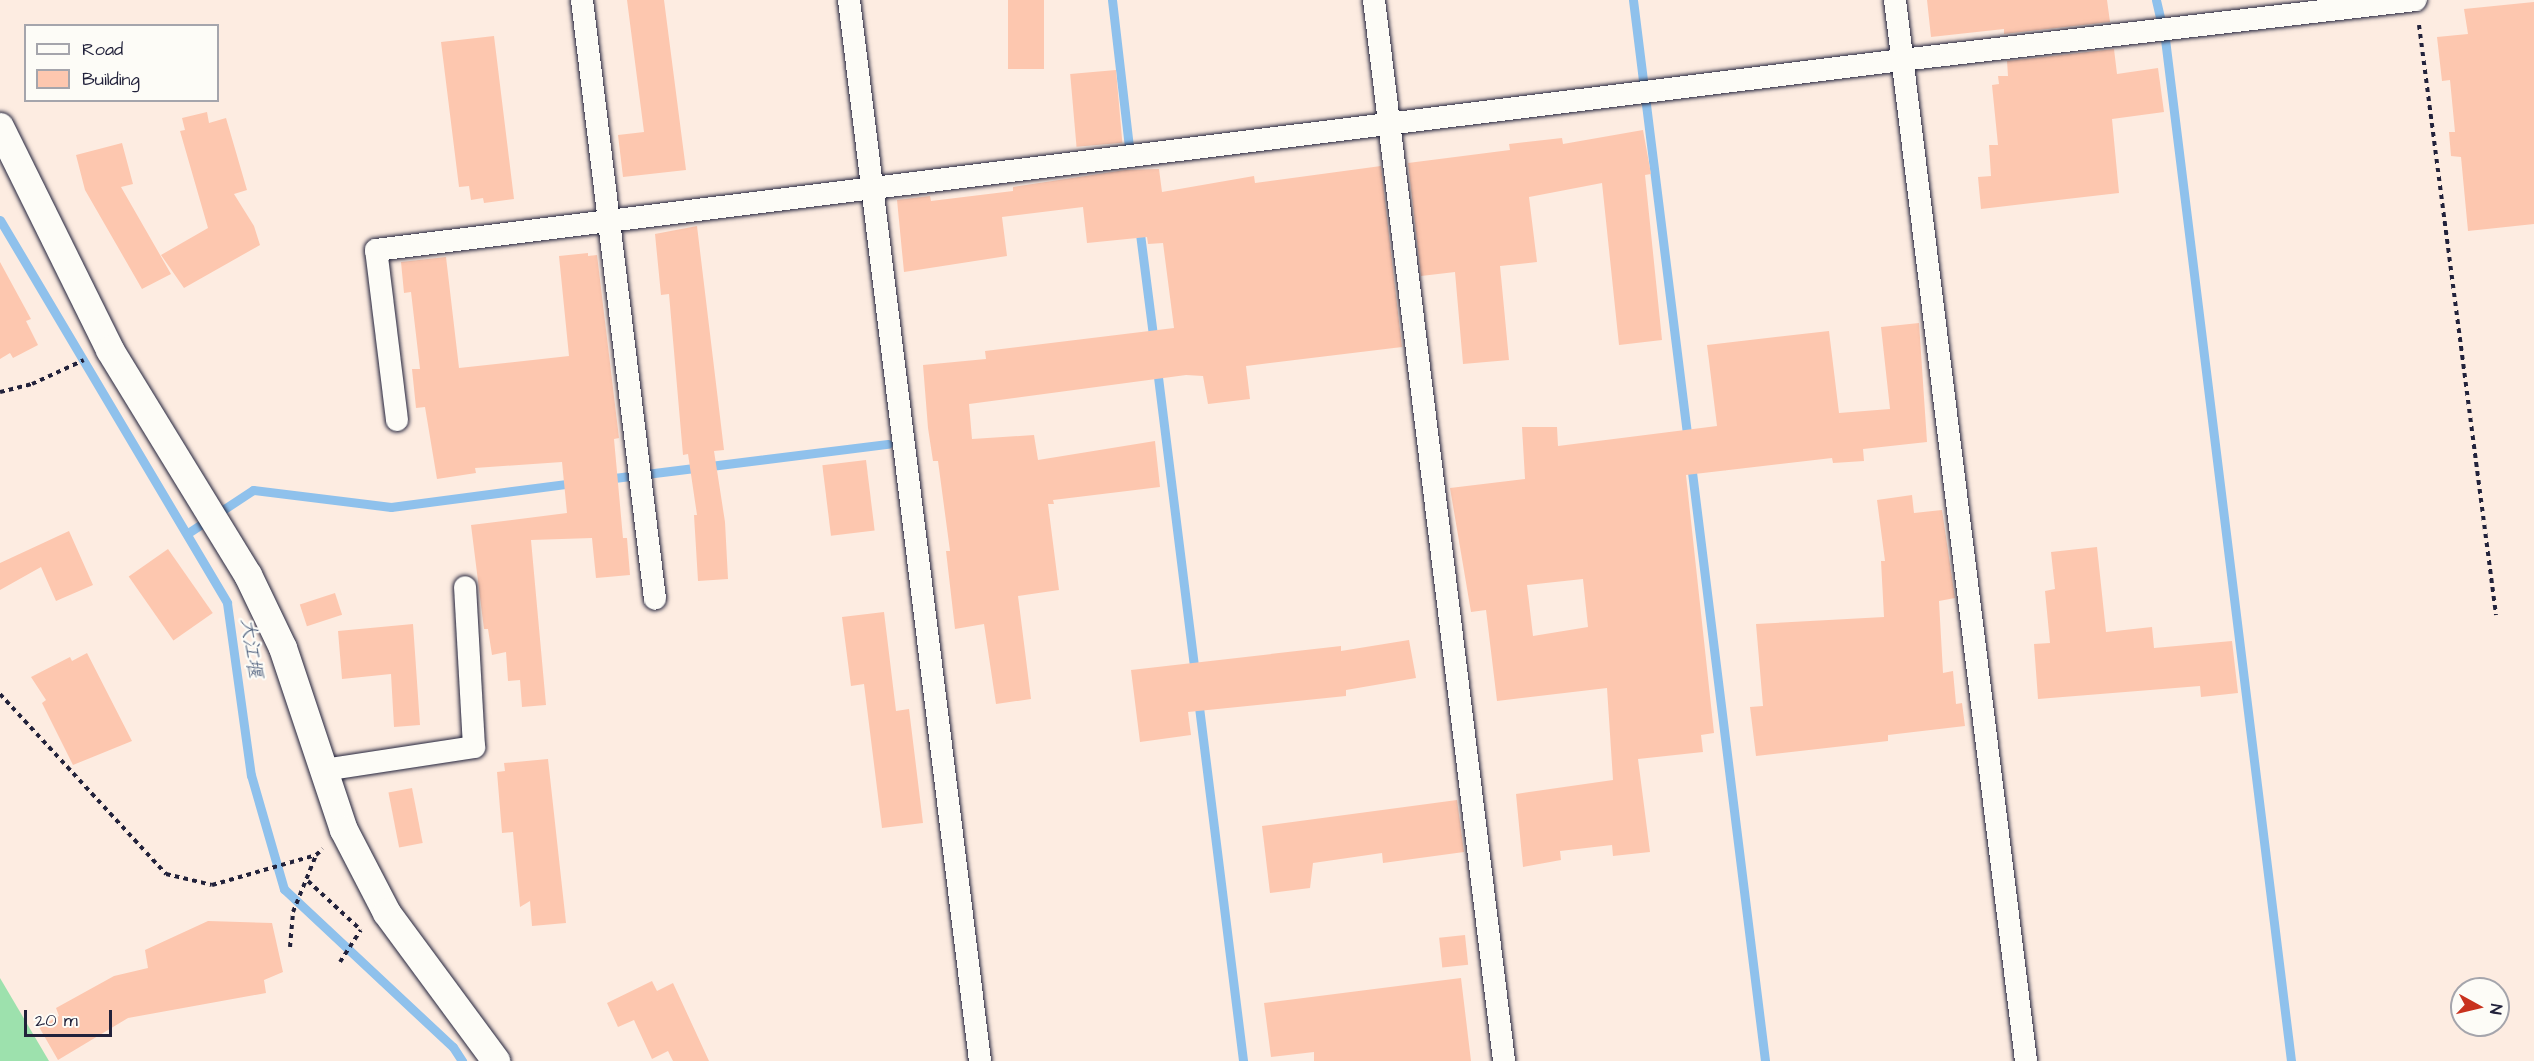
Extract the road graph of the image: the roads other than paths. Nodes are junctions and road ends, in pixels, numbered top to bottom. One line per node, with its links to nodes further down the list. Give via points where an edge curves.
1 (582, 0): 10 (street)
2 (849, 0): 9 (street)
3 (1374, 0): 7 (street)
4 (1895, 0): 6 (street)
5 (2416, 0): 6 (street)
6 (1902, 60): 7 (street); 18 (street)
7 (1389, 123): 9 (street); 17 (street)
8 (0, 127): 14 (street, via 110,350 248,575 283,648)
9 (872, 186): 10 (street); 16 (street)
10 (608, 220): 11 (street, via 376,250); 13 (street)
11 (397, 420)
12 (465, 587): 14 (street, via 474,747)
13 (655, 599)
14 (324, 770): 15 (street, via 344,830 387,913)
15 (496, 1061)
16 (980, 1061)
17 (1504, 1061)
18 (2026, 1061)

